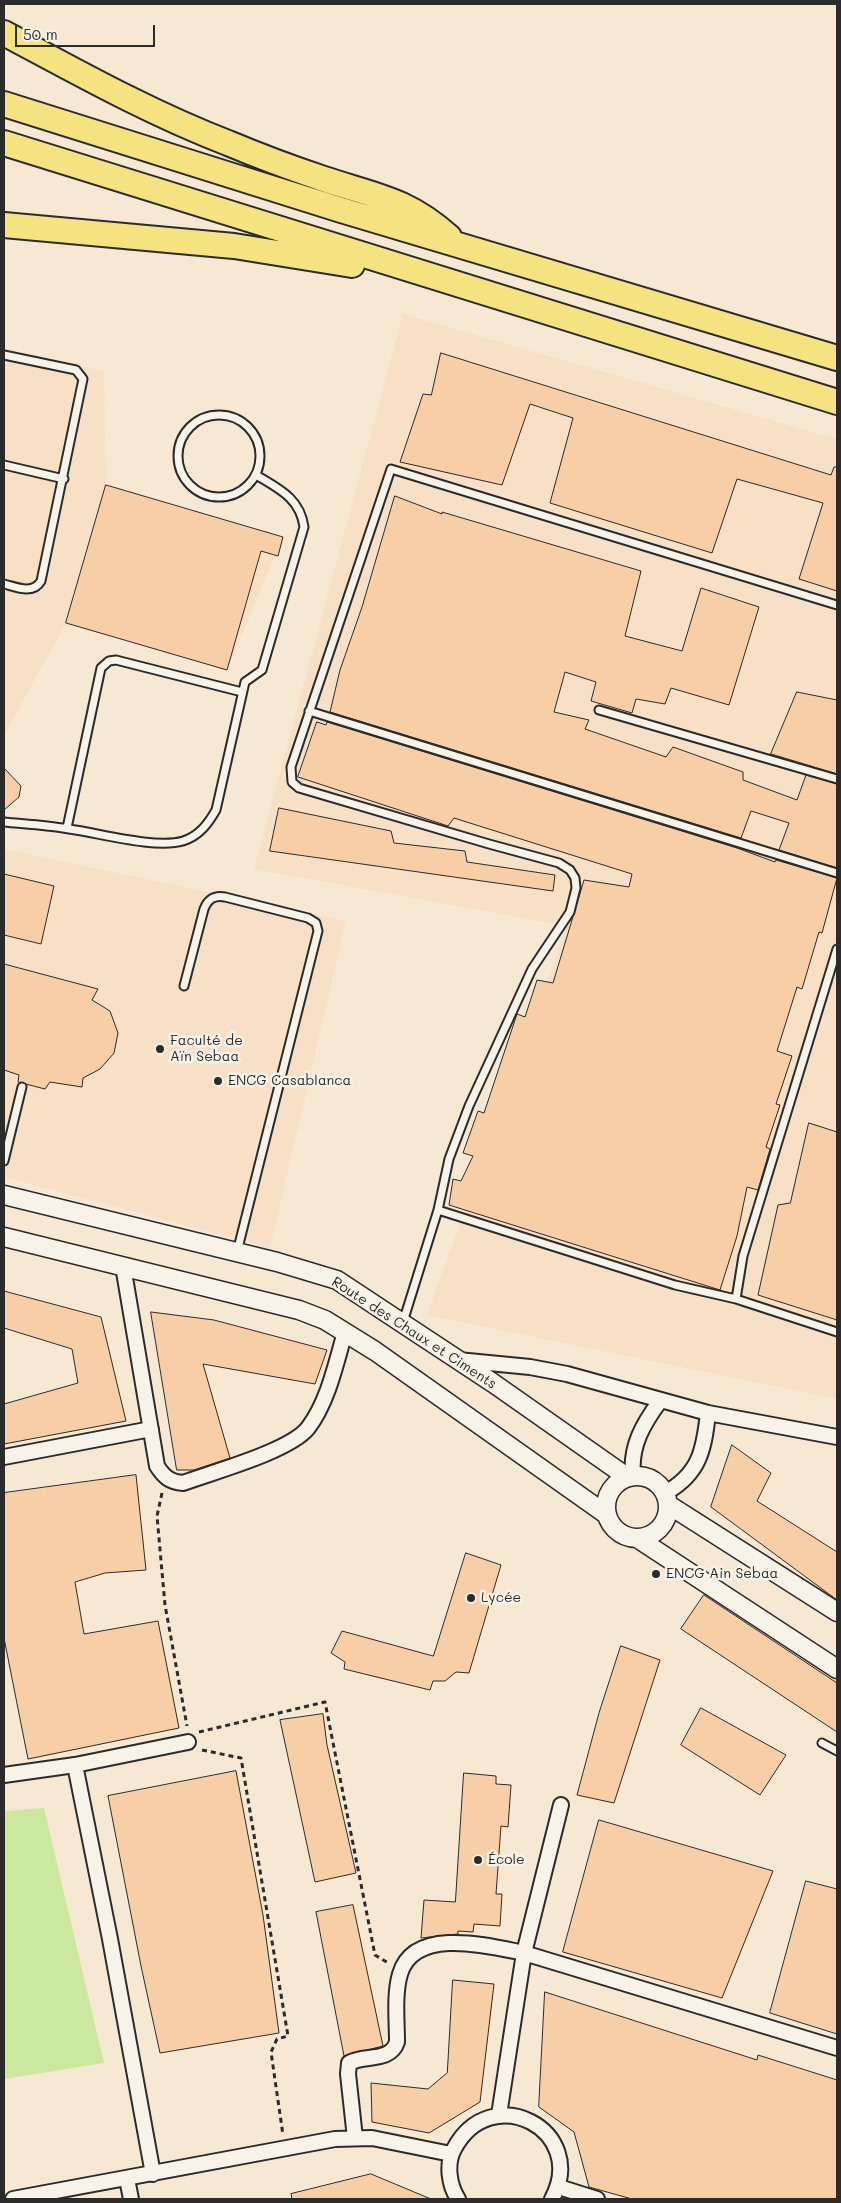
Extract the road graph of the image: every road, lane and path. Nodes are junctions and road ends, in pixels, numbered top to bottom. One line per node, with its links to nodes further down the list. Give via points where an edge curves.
1 (4, 33): 5 (highway, via 152,111 203,133 306,173 402,204 426,217)
2 (4, 104): 5 (highway, via 314,202)
3 (4, 143): 6 (highway)
4 (4, 224): 6 (highway, via 234,246)
5 (456, 243): 8 (highway)
6 (433, 278): 9 (highway)
7 (4, 355): 12 (lane, via 76,370 83,377)
8 (837, 358)
9 (837, 402)
10 (4, 465): 12 (lane)
11 (256, 475): 11 (lane, via 259,444 254,434 239,420 229,416 208,416 198,420 183,436 179,451 180,467 191,485 200,492 220,497 231,495 245,488); 15 (lane, via 293,501 302,512 304,527 262,670 247,678)
12 (64, 479): 13 (lane, via 40,584 31,589)
13 (4, 584)
14 (837, 605): 17 (lane, via 391,470)
15 (242, 692): 20 (lane, via 216,810 198,834 183,841 160,843); 20 (lane, via 116,660 104,663)
16 (599, 710): 18 (lane)
17 (309, 711): 21 (lane); 27 (lane, via 290,767 292,782 299,788 559,863 575,878 576,888 568,919 532,969 469,1106 449,1159)
18 (837, 779)
19 (4, 822): 20 (lane)
20 (67, 828)
21 (837, 873)
22 (837, 949): 31 (lane, via 744,1256)
23 (184, 986): 29 (lane, via 204,909 215,897 313,919 316,923 318,931)
24 (22, 1087): 25 (lane)
25 (4, 1160)
26 (4, 1195): 29 (street, Route des Chaux et Ciments)
27 (438, 1210): 31 (lane, via 675,1285); 32 (lane)
28 (4, 1237): 30 (street)
29 (237, 1253): 32 (street, Route des Chaux et Ciments, via 337,1280)
30 (123, 1266): 33 (street, via 299,1310); 38 (street)
31 (736, 1299): 34 (lane)
32 (403, 1322): 35 (street, Route des Chaux et Ciments)
33 (345, 1332): 42 (street, via 316,1417 298,1438 183,1483); 44 (street)
34 (837, 1332)
35 (458, 1360): 36 (street, via 567,1374); 41 (street, Route des Chaux et Ciments)
36 (660, 1401): 37 (street); 41 (street, via 637,1440)
37 (708, 1413): 39 (street); 43 (street, via 700,1458)
38 (151, 1429): 40 (street); 42 (street, via 158,1466)
39 (837, 1437)
40 (4, 1458)
41 (630, 1477): 43 (street, via 652,1480); 44 (street, via 617,1483 610,1492)
42 (166, 1478): 48 (path, via 156,1516 165,1605)
43 (667, 1499): 45 (street, via 668,1514 662,1526 650,1535); 46 (street)
44 (607, 1515): 45 (street, via 622,1534)
45 (637, 1538): 47 (street)
46 (837, 1612)
47 (837, 1669)
48 (187, 1739): 51 (street); 55 (path, via 324,1702 375,1955); 59 (path, via 190,1748 240,1758 288,2036 277,2039 270,2052)
49 (822, 1743): 50 (lane)
50 (837, 1751)
51 (75, 1765): 52 (street); 61 (street)
52 (4, 1775)
53 (561, 1805): 54 (street)
54 (524, 1953): 55 (street, via 471,1944 437,1944 417,1951); 56 (street); 57 (street)
55 (401, 1971): 58 (street, via 396,2046 388,2054 354,2060 347,2069)
56 (837, 2048)
57 (499, 2115): 60 (street, via 478,2121 461,2135); 63 (street, via 517,2116 534,2123 548,2135 558,2151 561,2169)
58 (355, 2138): 59 (street); 60 (street, via 390,2141)
59 (285, 2148): 61 (street)
60 (451, 2154): 66 (street, via 449,2173)
61 (153, 2174): 62 (street)
62 (127, 2179): 64 (street); 65 (street)
63 (555, 2193): 67 (street)
64 (15, 2199)
65 (131, 2199)
66 (458, 2199)
67 (597, 2199)

